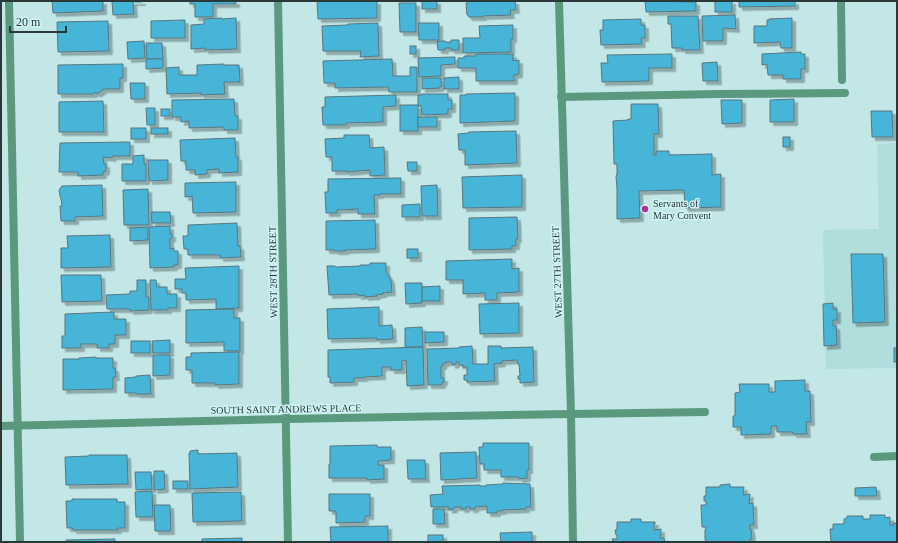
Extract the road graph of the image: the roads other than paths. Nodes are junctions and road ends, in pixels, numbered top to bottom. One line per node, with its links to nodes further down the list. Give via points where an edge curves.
1 (9, 1): 12 (street)
2 (278, 1): 10 (street, WEST 28TH STREET)
3 (559, 1): 7 (street, WEST 27TH STREET)
4 (841, 1): 5 (street)
5 (842, 80)
6 (845, 93): 7 (street)
7 (562, 97): 9 (street, WEST 27TH STREET)
8 (705, 412): 9 (street, SOUTH SAINT ANDREWS PLACE)
9 (571, 414): 10 (street, SOUTH SAINT ANDREWS PLACE); 17 (street, WEST 27TH STREET)
10 (286, 419): 12 (street, SOUTH SAINT ANDREWS PLACE); 16 (street, WEST 28TH STREET)
11 (1, 426): 12 (street, SOUTH SAINT ANDREWS PLACE)
12 (18, 426): 15 (street)
13 (897, 456): 14 (street)
14 (874, 457)
15 (20, 542)
16 (288, 542)
17 (573, 542)

